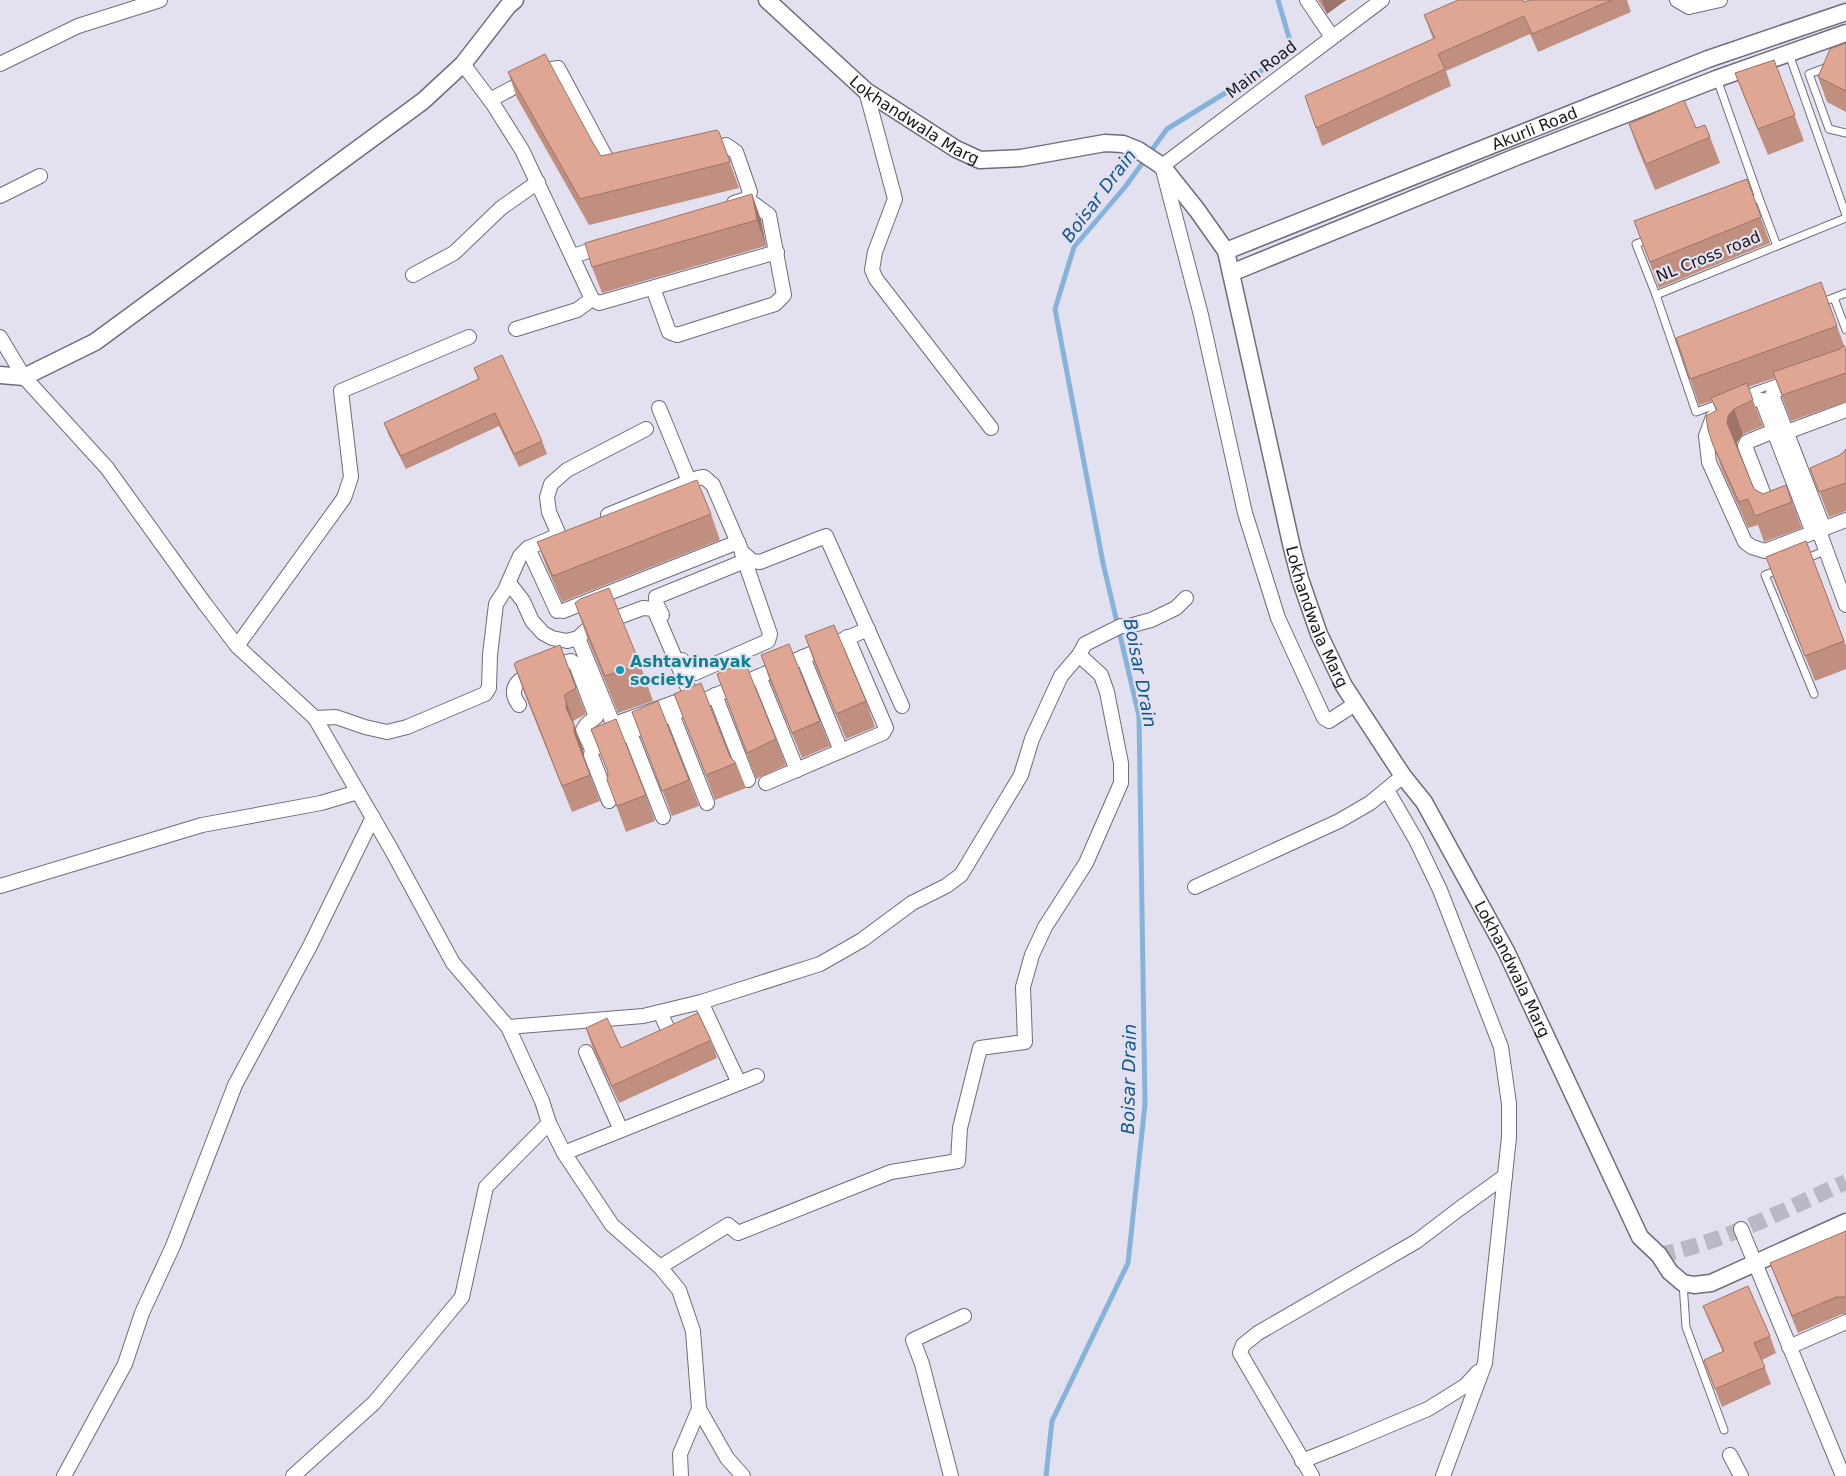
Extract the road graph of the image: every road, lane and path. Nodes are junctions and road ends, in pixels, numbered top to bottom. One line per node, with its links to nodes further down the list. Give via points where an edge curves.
1 (160, 0): 15 (street, via 78,26)
2 (767, 0): 18 (street, Lokhandwala Marg)
3 (1308, 0): 11 (street)
4 (1382, 0): 11 (street, Main Road)
5 (1677, 0): 6 (street, via 1689,7)
6 (1720, 0)
7 (509, 2): 16 (street)
8 (1846, 12): 10 (street, Akurli Road)
9 (1846, 33): 12 (street, Akurli Road)
10 (1782, 35): 12 (street); 13 (street, Akurli Road)
11 (1332, 37): 22 (street, Main Road)
12 (1789, 54): 17 (street, Akurli Road); 31 (lane)
13 (1708, 59): 17 (street); 35 (street, Akurli Road)
14 (1846, 60): 20 (lane, via 1809,74 1829,129)
15 (0, 64)
16 (463, 64): 19 (street); 53 (street, via 423,101 95,342)
17 (1716, 79): 27 (lane); 38 (street, Akurli Road)
18 (866, 91): 22 (street, Lokhandwala Marg, via 956,149 980,160 1020,158 1105,143 1122,144 1138,150); 60 (street, via 895,199 874,252 872,270)
19 (490, 100): 23 (street, via 546,70 558,68 610,165); 25 (street)
20 (1846, 133)
21 (699, 151): 28 (street, via 726,145 736,152 750,192)
22 (1160, 164): 35 (street, Lokhandwala Marg); 88 (street, via 1201,315 1245,513 1278,618 1324,718 1329,721)
23 (627, 165)
24 (40, 176): 26 (street)
25 (538, 182): 37 (street); 39 (street, via 501,208 454,253)
26 (0, 196)
27 (1758, 198): 29 (lane); 34 (lane)
28 (746, 199): 30 (street); 36 (street, via 769,215)
29 (1741, 204)
30 (719, 208)
31 (1846, 216): 34 (lane, NL Cross road)
32 (1654, 237): 42 (lane, via 1636,244)
33 (618, 241): 37 (street)
34 (1778, 246): 42 (lane, NL Cross road)
35 (1226, 251): 38 (street, Lokhandwala Marg)
36 (777, 252): 40 (street); 40 (street, via 784,295 775,304 677,335 669,332)
37 (573, 256): 44 (street)
38 (1231, 273): 88 (street, Lokhandwala Marg, via 1300,579 1319,634)
39 (414, 275)
40 (652, 288): 44 (street, via 605,302 598,303)
41 (1846, 293): 43 (lane)
42 (1656, 294): 51 (lane, NL Cross road)
43 (1834, 298): 45 (lane); 47 (lane)
44 (592, 299): 46 (street, via 576,310)
45 (1815, 305)
46 (516, 329)
47 (1846, 330)
48 (0, 337): 53 (street)
49 (469, 337): 81 (street, via 341,391 351,477 344,498)
50 (1686, 353): 51 (lane)
51 (1677, 357): 57 (lane, NL Cross road, via 1696,412)
52 (0, 375): 53 (street)
53 (24, 377): 81 (street, via 107,468)
54 (1790, 378): 56 (lane)
55 (1811, 378): 62 (street, via 1777,390 1772,395)
56 (1733, 398)
57 (1724, 402)
58 (659, 408): 63 (street)
59 (1846, 410): 62 (street)
60 (991, 428)
61 (646, 429): 69 (street, via 567,470 551,484 547,497 549,512 563,534)
62 (1781, 431): 65 (street); 65 (street, via 1747,442 1745,446 1769,508 1773,511); 68 (street, via 1762,400 1757,399 1712,417 1706,436 1710,462 1745,542 1752,547 1764,551)
63 (689, 481): 67 (street); 71 (street, via 704,477 713,485)
64 (1824, 483): 65 (street)
65 (1795, 499): 68 (street)
66 (1846, 520): 68 (street)
67 (594, 521)
68 (1819, 531): 70 (street)
69 (528, 548): 71 (street, via 560,611); 74 (street, via 520,556)
70 (1827, 550): 72 (lane); 76 (street)
71 (741, 552): 71 (street, via 770,634 768,641 695,673 688,672 656,597); 77 (street, via 752,561 760,562 826,536)
72 (1800, 561)
73 (1783, 568): 86 (lane, via 1766,575)
74 (509, 583): 80 (street, via 523,601 532,621 543,633); 92 (street, via 496,604 489,688 485,694 407,727 387,732 336,716)
75 (1186, 598): 82 (street, via 1176,608 1151,620 1122,626)
76 (1846, 605)
77 (868, 628): 78 (street); 90 (street)
78 (847, 637): 83 (street); 95 (street, via 886,728 883,733)
79 (578, 638): 79 (street, via 589,628 643,608 654,609 690,693 687,698 617,723 612,721); 80 (street)
80 (560, 640): 84 (street)
81 (237, 646): 92 (street)
82 (1082, 649): 108 (street, via 1061,676 1032,739 1021,775 961,874 820,964); 122 (street, via 1101,675 1107,692 1121,763 1121,783 1086,863 1045,926 1032,955 1023,987 1026,1042 980,1048 960,1128 958,1161 891,1172 738,1233 728,1225)
83 (803, 657): 85 (street); 95 (street)
84 (570, 661): 89 (street, via 523,676 516,684 514,694); 94 (street, via 576,664 596,717 583,730)
85 (759, 676): 87 (street); 96 (street)
86 (1814, 694)
87 (715, 696): 91 (street); 98 (street)
88 (1355, 704): 97 (street, Lokhandwala Marg)
89 (518, 705)
90 (902, 706)
91 (672, 714): 93 (street); 103 (street)
92 (315, 718): 101 (street)
93 (630, 733): 94 (street); 104 (street)
94 (592, 749): 102 (street, via 591,755)
95 (841, 751): 96 (street)
96 (797, 770): 99 (street)
97 (1403, 776): 100 (street); 123 (street, Lokhandwala Marg, via 1424,802 1506,951 1640,1237)
98 (748, 780)
99 (766, 783)
100 (1387, 790): 107 (street, via 1339,821); 118 (street, via 1440,890 1502,1047 1509,1104)
101 (358, 792): 105 (street); 106 (street, via 321,803 202,825)
102 (609, 801)
103 (707, 803)
104 (663, 817)
105 (373, 818): 111 (street, via 453,962); 132 (street, via 236,1085 124,1364)
106 (0, 886)
107 (1195, 887)
108 (701, 1002): 109 (street); 110 (street)
109 (660, 1012): 110 (street, via 665,1036); 111 (street)
110 (709, 1018): 114 (street)
111 (508, 1026): 115 (street)
112 (586, 1052): 116 (street)
113 (756, 1076): 114 (street)
114 (739, 1083): 116 (street)
115 (549, 1123): 117 (street); 133 (street, via 486,1187 462,1297 374,1403)
116 (621, 1130): 117 (street)
117 (564, 1152): 122 (street, via 612,1225)
118 (1505, 1176): 127 (street); 131 (street, via 1417,1241 1243,1344 1240,1353)
119 (1846, 1222): 121 (street)
120 (1741, 1230): 121 (street)
121 (1754, 1263): 123 (street, via 1711,1282); 126 (street)
122 (660, 1267): 128 (street, via 679,1290 693,1331)
123 (1683, 1283): 129 (lane, via 1686,1327)
124 (964, 1316): 136 (street, via 913,1340)
125 (1846, 1322): 126 (street)
126 (1789, 1347): 140 (street)
127 (1485, 1363): 131 (street, via 1465,1386 1428,1409); 138 (street)
128 (699, 1409): 134 (street, via 680,1454); 135 (street, via 727,1458)
129 (1724, 1430)
130 (1730, 1455): 139 (street)
131 (1302, 1460): 137 (street)
132 (64, 1476)
133 (293, 1476)
134 (681, 1476)
135 (743, 1476)
136 (950, 1476)
137 (1312, 1476)
138 (1443, 1476)
139 (1741, 1476)
140 (1843, 1476)

